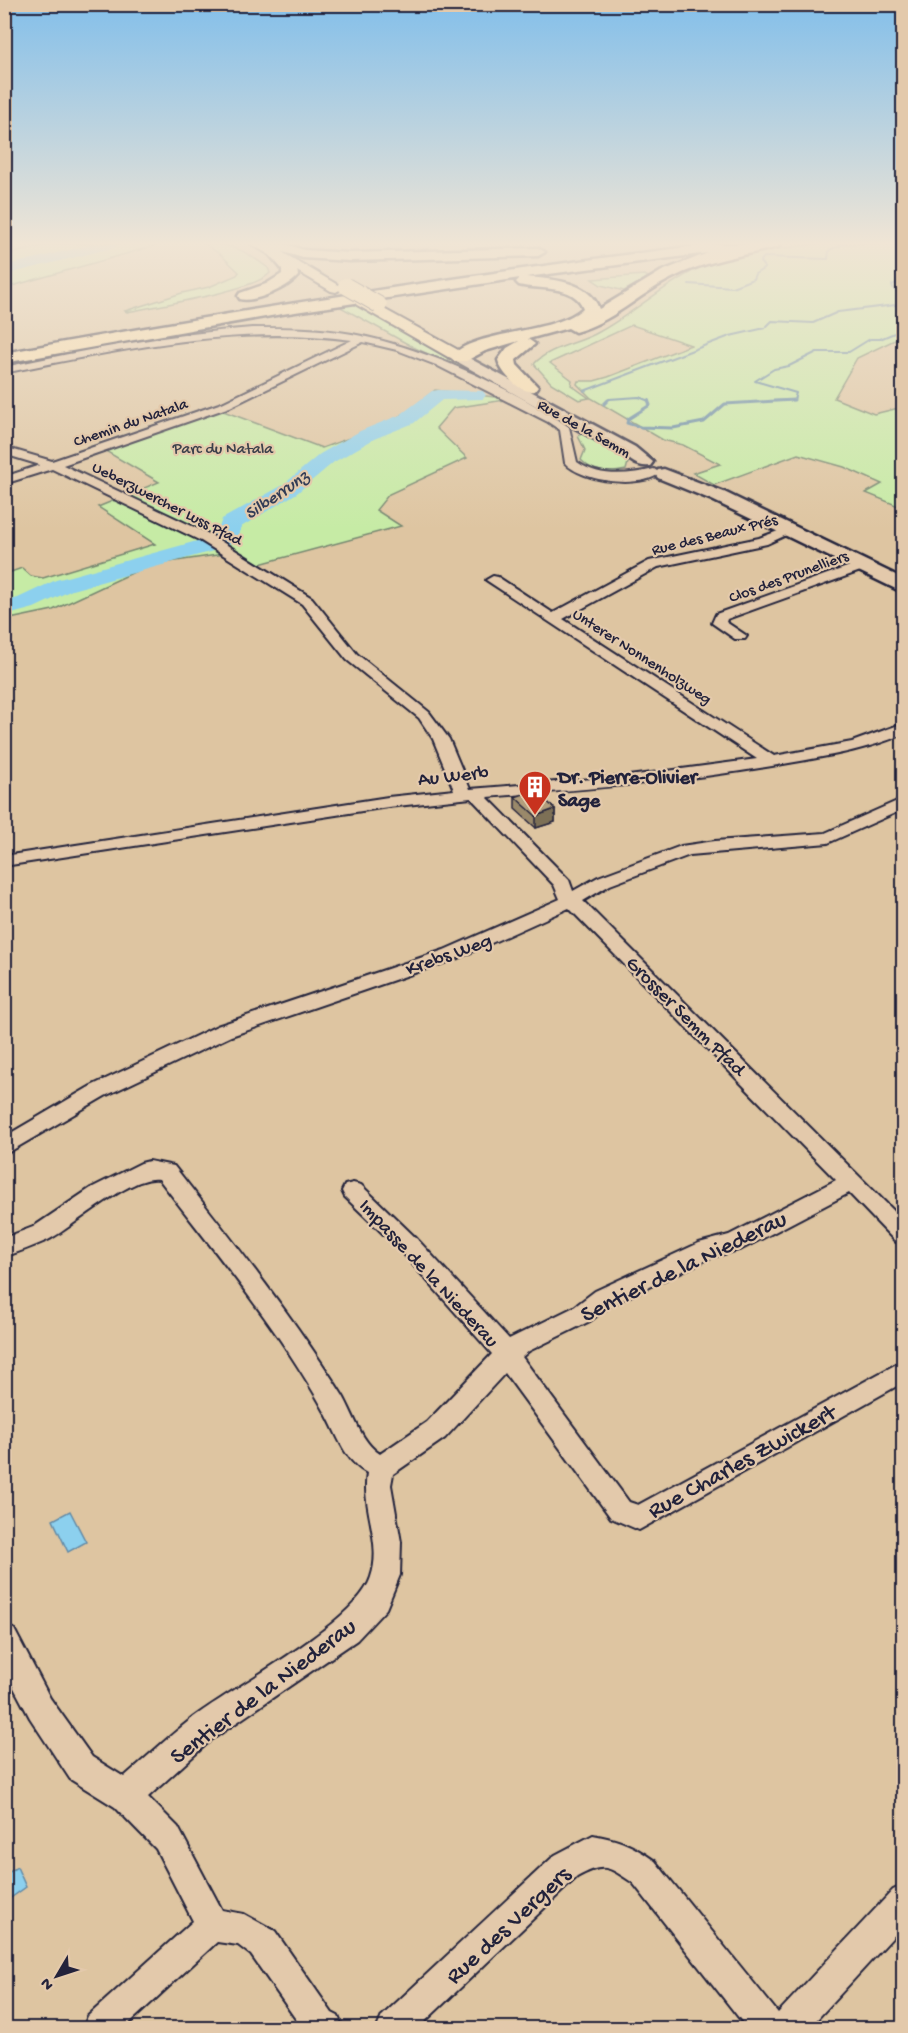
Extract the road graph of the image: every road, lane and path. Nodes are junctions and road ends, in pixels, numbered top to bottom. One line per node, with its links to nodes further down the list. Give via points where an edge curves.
1 (57, 339): 11 (highway)
2 (75, 339): 11 (highway)
3 (101, 339): 13 (highway)
4 (177, 339): 14 (street)
5 (361, 339): 17 (street, Chemin du Natala, via 226,405); 18 (street, via 424,357 552,420 565,429 571,463 584,472 615,477)
6 (434, 339): 12 (main road, Rue de la Semm)
7 (436, 339): 12 (main road, Rue de la Semm, bridge)
8 (526, 339): 10 (highway)
9 (527, 339): 10 (highway)
10 (523, 340): 12 (highway, via 487,354); 15 (highway, via 507,360 508,366)
11 (4, 351)
12 (458, 352): 15 (main road, Rue de la Semm); 18 (main road, Rue de la Semm, via 629,451)
13 (4, 358)
14 (4, 370)
15 (529, 387): 18 (main road, Rue de la Semm)
16 (4, 450): 17 (street, Ueberzwercher Luss Pfad)
17 (54, 465): 19 (street, Chemin du Natala); 28 (street, Ueberzwercher Luss Pfad, via 206,538 307,601 352,657 424,716)
18 (653, 469): 20 (main road, Rue de la Semm)
19 (4, 481)
20 (789, 531): 21 (main road, Rue de la Semm); 24 (street, Rue des Beaux Prés, via 654,564)
21 (861, 566): 23 (main road, Rue de la Semm); 25 (street, Clos des Prunelliers, via 721,617 719,623)
22 (493, 580): 24 (street, Unterer Nonnenholzweg)
23 (903, 587)
24 (553, 619): 27 (street, Unterer Nonnenholzweg)
25 (740, 636)
26 (903, 728): 27 (street, Au Werb, via 854,746)
27 (772, 762): 28 (street, Au Werb, via 630,781)
28 (470, 793): 30 (street, Au Werb); 31 (street, Grosser Semm Pfad, via 563,884)
29 (903, 803): 31 (street, Krebs Weg, via 828,838 687,850 604,881)
30 (4, 861)
31 (571, 900): 32 (street, Krebs Weg, via 451,954 224,1031 98,1091); 33 (street, Grosser Semm Pfad)
32 (4, 1147)
33 (851, 1182): 35 (street, Grosser Semm Pfad); 37 (street, Sentier de la Niederau, via 734,1243 707,1249 603,1298 582,1314)
34 (353, 1191): 37 (street, Impasse de la Niederau, via 409,1245)
35 (903, 1236)
36 (4, 1248): 39 (street, via 41,1233 129,1178 149,1169 166,1172 279,1318 356,1447)
37 (507, 1354): 38 (street, Rue Charles Zwickert, via 620,1510 639,1518); 39 (street, Sentier de la Niederau, via 436,1430)
38 (903, 1370)
39 (381, 1468): 41 (street, Sentier de la Niederau, via 378,1485 388,1542 386,1575 376,1600 346,1630 201,1730)
40 (4, 1639): 41 (street, via 40,1708 81,1768)
41 (126, 1796): 43 (street, via 167,1838)
42 (903, 1900): 48 (street)
43 (212, 1925): 44 (street); 45 (street, via 244,1930 263,1943)
44 (100, 2028)
45 (326, 2028)
46 (394, 2028): 47 (street, Rue des Vergers, via 566,1866 593,1851 620,1855 644,1872)
47 (768, 2028)
48 (787, 2028)

